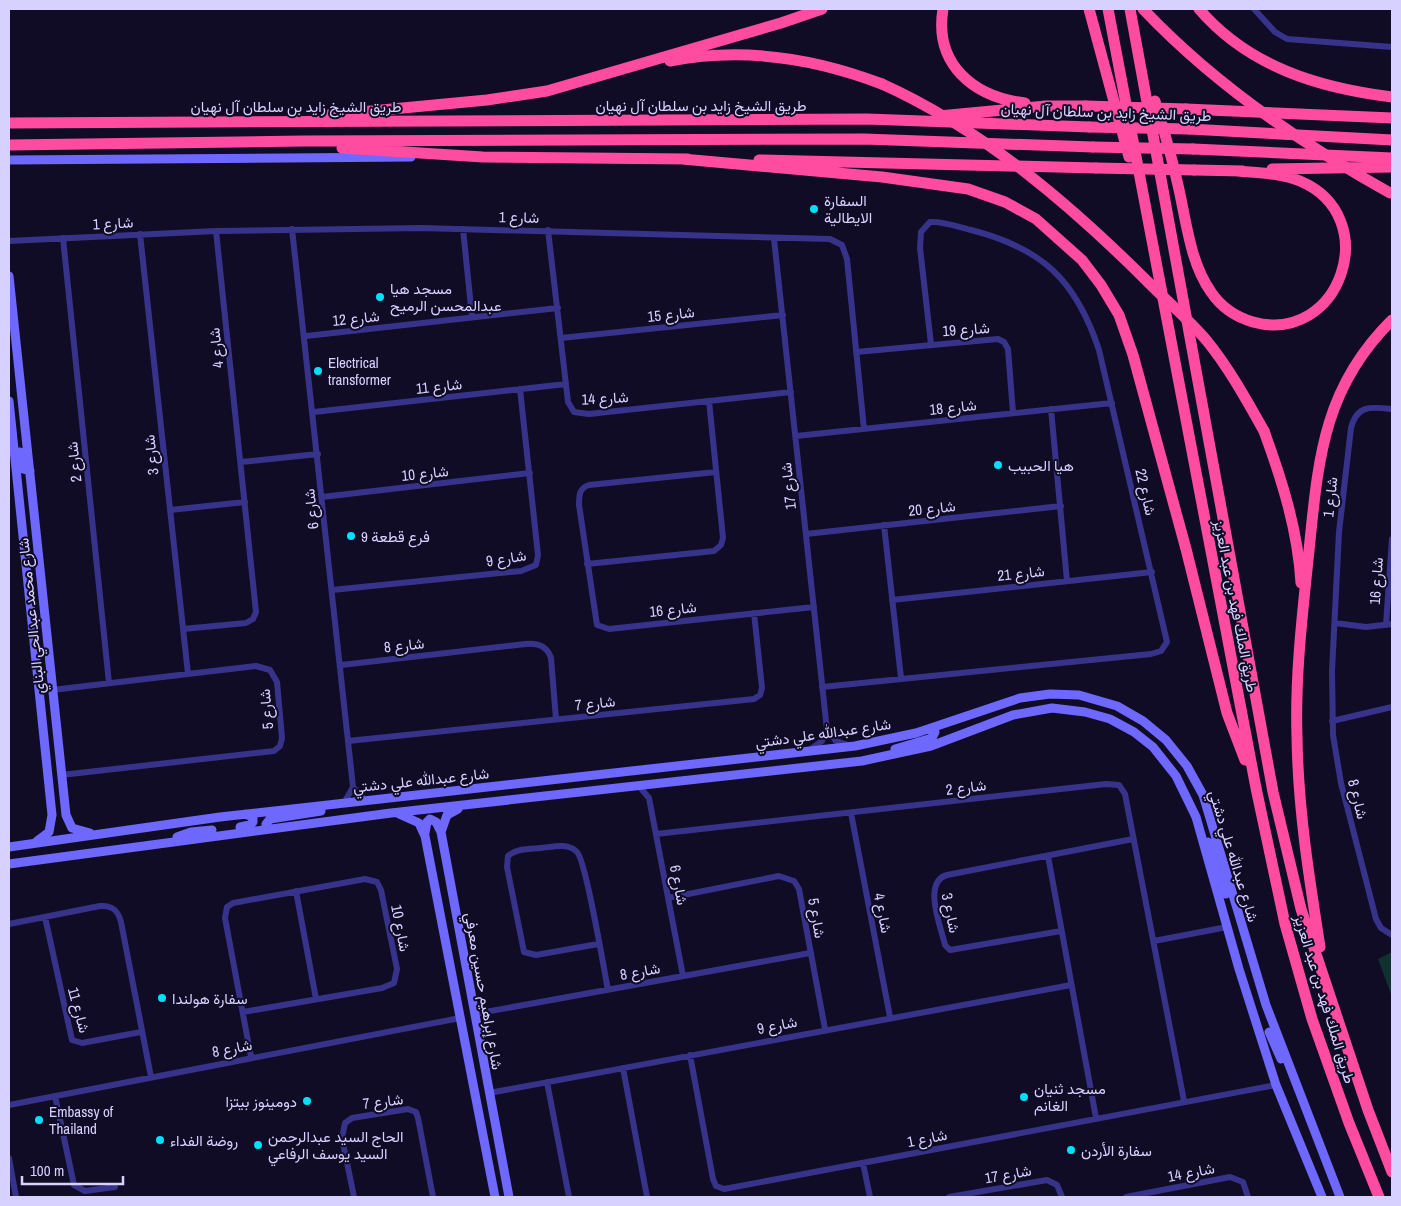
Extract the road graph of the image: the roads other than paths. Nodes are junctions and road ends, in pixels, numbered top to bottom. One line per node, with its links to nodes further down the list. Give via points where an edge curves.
1 (822, 9): 11 (highway)
2 (944, 9): 13 (highway, via 942,30 946,49 966,81 993,96)
3 (1090, 9): 30 (highway, via 1116,114)
4 (1108, 9): 30 (highway, طريق الملك فهد بن عبد العزيز)
5 (1130, 9): 10 (highway, طريق الملك فهد بن عبد العزيز)
6 (1143, 9): 29 (highway, bridge, via 1185,50 1263,113 1318,151)
7 (1199, 9): 12 (highway, via 1230,39 1259,59 1294,76 1337,89)
8 (1254, 9): 9 (street, via 1275,32 1287,39)
9 (1392, 47)
10 (1140, 54): 28 (highway, via 1170,155 1195,258 1207,286 1223,306 1252,321 1277,324 1302,318 1323,304 1341,276 1346,249 1342,224 1330,204 1306,184 1285,177); 139 (highway, طريق الملك فهد بن عبد العزيز, via 1273,792 1301,909)
11 (618, 71): 16 (highway, via 516,97); 84 (highway, bridge, via 703,57 775,56 850,72 914,98 1006,158 1069,206 1208,342 1264,431 1281,476 1294,531 1301,581)
12 (1392, 97)
13 (1046, 106): 14 (highway, bridge); 15 (highway)
14 (1392, 118)
15 (867, 120): 16 (highway, طريق الشيخ زايد بن سلطان آل نهيان); 18 (highway, طريق الشيخ زايد بن سلطان آل نهيان, bridge)
16 (273, 121): 17 (highway, طريق الشيخ زايد بن سلطان آل نهيان)
17 (9, 123)
18 (1392, 140)
19 (303, 141): 20 (highway); 21 (highway, via 330,147); 22 (highway, bridge, via 864,139)
20 (9, 146)
21 (483, 157): 23 (main road); 24 (highway)
22 (1392, 158)
23 (19, 159): 25 (main road); 26 (main road)
24 (682, 159): 28 (highway, bridge); 106 (highway, via 882,177 968,189 1005,202 1036,219 1082,260 1119,315 1133,355 1227,713)
25 (9, 160)
26 (9, 167)
27 (1392, 167): 28 (highway)
28 (1237, 171)
29 (1391, 194)
30 (1142, 196): 106 (highway, طريق الملك فهد بن عبد العزيز)
31 (292, 229): 32 (street, شارع 1); 34 (street, شارع 1); 44 (street, شارع 6)
32 (463, 229): 33 (street, شارع 1); 42 (street)
33 (548, 230): 37 (street, شارع 1); 40 (street, شارع 14)
34 (216, 231): 35 (street, شارع 1); 62 (street, شارع 4)
35 (140, 234): 36 (street, شارع 1); 70 (street, شارع 3)
36 (63, 238): 38 (street, شارع 1); 89 (street, شارع 2)
37 (774, 239): 41 (street, شارع 17); 47 (street, شارع 1, via 830,239 842,246 847,259)
38 (9, 241)
39 (9, 276): 63 (main road, شارع محمد عبدالحي البناي)
40 (558, 308): 42 (street, شارع 12); 45 (street, شارع 14)
41 (783, 315): 45 (street, شارع 15); 50 (street, شارع 17)
42 (472, 317): 44 (street, شارع 12)
43 (1392, 320): 84 (highway, via 1357,362 1336,400 1326,430 1319,459)
44 (306, 336): 56 (street, شارع 6)
45 (561, 338): 48 (street, شارع 14)
46 (931, 344): 47 (street, شارع 19); 53 (street, شارع 22, via 920,242 923,228 934,222 1011,242 1054,270 1089,323); 57 (street, شارع 19, via 995,338 1004,342 1008,352)
47 (856, 352): 59 (street, شارع 1)
48 (566, 384): 49 (street, شارع 11); 52 (street, شارع 14, via 570,408 581,414)
49 (520, 389): 56 (street, شارع 11); 65 (street, شارع 9)
50 (791, 392): 52 (street, شارع 14); 60 (street, شارع 17)
51 (9, 401): 58 (main road, شارع محمد عبدالحي البناي)
52 (709, 401): 64 (street)
53 (1112, 403): 54 (street, شارع 18); 76 (street, شارع 22)
54 (1051, 409): 57 (street, شارع 18); 69 (street)
55 (1392, 409): 82 (street, شارع 1, via 1365,407 1352,422 1340,515)
56 (314, 412): 61 (street, شارع 6)
57 (1013, 413): 59 (street, شارع 18)
58 (10, 414): 63 (main road, via 17,428 23,469); 66 (main road, شارع محمد عبدالحي البناي)
59 (864, 429): 60 (street, شارع 18)
60 (796, 436): 72 (street, شارع 17)
61 (318, 454): 62 (street); 67 (street, شارع 6)
62 (241, 462): 68 (street, شارع 4)
63 (30, 471): 75 (main road, شارع محمد عبدالحي البناي)
64 (716, 472): 74 (street, via 722,538 719,548); 74 (street, شارع 16, via 584,486 579,501)
65 (530, 473): 67 (street, شارع 10); 78 (street, شارع 9, via 538,557 534,567 521,571)
66 (18, 485): 75 (main road, via 27,487 33,548); 95 (main road, شارع محمد عبدالحي البناي)
67 (322, 497): 78 (street, شارع 6)
68 (246, 502): 70 (street); 85 (street, شارع 4, via 255,616 243,624)
69 (1061, 506): 71 (street, شارع 20); 77 (street)
70 (170, 510): 85 (street, شارع 3)
71 (884, 525): 72 (street, شارع 20); 79 (street)
72 (806, 534): 80 (street, شارع 17)
73 (1392, 539): 83 (street, شارع 16)
74 (588, 564): 81 (street, شارع 16, via 595,620 600,628)
75 (40, 570): 91 (main road, شارع محمد عبدالحي البناي)
76 (1152, 572): 77 (street, شارع 21); 88 (street, شارع 22, via 1167,636 1165,646 1158,652)
77 (1067, 581): 79 (street, شارع 21)
78 (332, 590): 86 (street, شارع 6)
79 (892, 600): 88 (street)
80 (814, 606): 81 (street, شارع 16); 90 (street, شارع 17)
81 (754, 613): 93 (street, شارع 7, via 762,688 756,698)
82 (1335, 624): 83 (street, via 1366,627); 94 (street, شارع 1)
83 (1389, 624)
84 (1301, 627): 139 (highway, via 1296,736 1301,819)
85 (183, 629): 87 (street, شارع 3)
86 (341, 665): 93 (street, شارع 8, via 538,644 547,650 551,658); 98 (street, شارع 6)
87 (188, 674): 89 (street, شارع 5); 102 (street, شارع 5, via 256,666 270,670 277,682 280,746 267,752)
88 (900, 678): 90 (street, شارع 22)
89 (109, 684): 91 (street, شارع 5)
90 (822, 687): 97 (street, شارع 17)
91 (52, 690): 102 (main road, شارع محمد عبدالحي البناي)
92 (1392, 707): 94 (street)
93 (556, 719): 98 (street, شارع 7)
94 (1332, 721): 134 (street, شارع 8, via 1341,784 1376,919)
95 (42, 724): 111 (main road, via 48,744 55,808 60,813); 123 (main road, شارع محمد عبدالحي البناي, via 51,823 46,836)
96 (928, 729): 99 (main road, شارع عبدالله علي دشتي); 101 (main road, via 935,732 932,738); 132 (main road, شارع عبدالله علي دشتي, via 991,706 1035,695 1079,695 1117,706 1134,715 1174,748 1198,786)
97 (827, 730): 99 (street, via 836,742); 100 (street, via 820,744)
98 (348, 742): 105 (street, شارع 6)
99 (855, 746): 100 (main road, شارع عبدالله علي دشتي)
100 (805, 752): 108 (main road, شارع عبدالله علي دشتي)
101 (875, 759): 103 (main road, شارع عبدالله علي دشتي); 122 (main road, شارع عبدالله علي دشتي, via 931,746 1025,712 1052,708 1092,714 1134,732 1164,759 1186,793)
102 (61, 775): 111 (main road, شارع محمد عبدالحي البناي)
103 (657, 783): 104 (main road, شارع عبدالله علي دشتي); 107 (street)
104 (638, 785): 107 (street, شارع 6); 110 (main road, شارع عبدالله علي دشتي)
105 (353, 787): 108 (street); 109 (street)
106 (1256, 788): 183 (highway, طريق الملك فهد بن عبد العزيز, via 1285,924 1312,1019 1348,1123)
107 (649, 798): 118 (street, شارع 6)
108 (365, 800): 109 (main road, شارع عبدالله علي دشتي)
109 (344, 803): 114 (main road, شارع عبدالله علي دشتي); 115 (main road, via 321,811 270,819)
110 (470, 805): 112 (main road, شارع عبدالله علي دشتي); 116 (main road, via 450,812)
111 (65, 808): 117 (main road, شارع محمد عبدالحي البناي, via 67,822 72,828)
112 (392, 813): 115 (main road, شارع عبدالله علي دشتي); 119 (main road, شارع إبراهيم حسين معرفي, via 415,820 423,828)
113 (851, 813): 118 (street, شارع 2); 120 (street, شارع 2, via 1113,784 1120,786 1125,794); 146 (street, شارع 4)
114 (245, 814): 117 (main road, شارع عبدالله علي دشتي); 121 (main road, via 253,817 250,826 191,832)
115 (266, 829): 121 (main road, شارع عبدالله علي دشتي)
116 (441, 832): 119 (main road, via 436,822 430,819); 145 (main road, شارع إبراهيم حسين معرفي)
117 (105, 833): 123 (main road, شارع عبدالله علي دشتي)
118 (656, 834): 128 (street, شارع 6)
119 (425, 836): 147 (main road, شارع إبراهيم حسين معرفي)
120 (1133, 839): 125 (street, شارع 3); 135 (street, شارع 2)
121 (170, 841): 126 (main road, شارع عبدالله علي دشتي)
122 (1204, 844): 131 (main road, شارع عبدالله علي دشتي); 132 (main road, via 1212,844 1230,907)
123 (28, 845): 124 (main road, شارع عبدالله علي دشتي)
124 (9, 847)
125 (1048, 856): 133 (street); 133 (street, شارع 3, via 942,876 934,886 934,896 945,945 950,950)
126 (9, 864)
127 (296, 891): 142 (street); 142 (street, شارع 10, via 365,879 377,882 397,969 396,980 391,985); 144 (street, شارع 10, via 233,904 226,909)
128 (668, 898): 137 (street, شارع 5, via 779,876 789,877 799,889); 138 (street, شارع 6)
129 (46, 917): 130 (street); 149 (street, شارع 11, via 72,1040 82,1043); 149 (street, via 106,905 117,911)
130 (9, 924)
131 (1227, 928): 135 (street); 143 (main road, شارع عبدالله علي دشتي)
132 (1242, 928): 153 (main road, شارع عبدالله علي دشتي)
133 (1061, 931): 140 (street)
134 (1392, 935)
135 (1154, 941): 159 (street, شارع 2)
136 (598, 944): 136 (street, via 536,955 524,952 507,868 508,856 519,850 560,846 577,851 582,860); 141 (street)
137 (810, 953): 138 (street, شارع 8); 148 (street, شارع 5)
138 (683, 976): 141 (street, شارع 8)
139 (1325, 976): 166 (highway, طريق الملك فهد بن عبد العزيز, via 1368,1110)
140 (1071, 984): 146 (street, شارع 9); 161 (street)
141 (608, 990): 145 (street, شارع 8)
142 (316, 998): 144 (street, شارع 10)
143 (1249, 1002): 153 (main road, via 1254,998 1258,1001 1275,1048); 156 (main road, شارع عبدالله علي دشتي)
144 (243, 1012): 151 (street, شارع 10)
145 (474, 1014): 157 (main road, شارع إبراهيم حسين معرفي)
146 (890, 1017): 148 (street, شارع 9)
147 (460, 1018): 151 (street, شارع 8); 172 (main road, شارع إبراهيم حسين معرفي)
148 (825, 1029): 150 (street, شارع 9)
149 (142, 1032): 154 (street)
150 (690, 1055): 152 (street, شارع 9); 164 (street, شارع 1, via 713,1179 718,1188)
151 (251, 1057): 154 (street, شارع 8)
152 (622, 1068): 155 (street, شارع 9); 175 (street)
153 (1290, 1071): 165 (main road, شارع عبدالله علي دشتي)
154 (151, 1077): 158 (street, شارع 8)
155 (547, 1082): 157 (street, شارع 9); 174 (street)
156 (1276, 1085): 159 (street, شارع 1); 162 (main road, شارع عبدالله علي دشتي)
157 (489, 1093): 173 (main road, شارع إبراهيم حسين معرفي)
158 (55, 1096): 160 (street, شارع 8); 167 (street, via 74,1185 85,1191)
159 (1184, 1101): 161 (street, شارع 1)
160 (9, 1105)
161 (1096, 1118): 164 (street, شارع 1)
162 (1294, 1127): 165 (main road, via 1316,1170 1324,1171); 168 (main road, شارع عبدالله علي دشتي)
163 (9, 1158): 169 (street)
164 (863, 1163): 176 (street)
165 (1326, 1164): 182 (main road, شارع عبدالله علي دشتي)
166 (1392, 1172)
167 (115, 1187)
168 (1321, 1196): 181 (main road, via 1323,1189 1328,1188)
169 (16, 1197)
170 (354, 1197): 171 (street, شارع 7, via 342,1138 345,1123 352,1118 408,1109 416,1112 418,1118)
171 (432, 1197)
172 (495, 1197)
173 (509, 1197)
174 (569, 1197)
175 (647, 1197)
176 (870, 1197)
177 (949, 1197): 178 (street, شارع 17, via 1046,1180 1057,1185)
178 (1062, 1197)
179 (1126, 1197): 180 (street, شارع 14, via 1230,1178 1244,1183)
180 (1248, 1197)
181 (1334, 1197)
182 (1340, 1197)
183 (1379, 1197)

